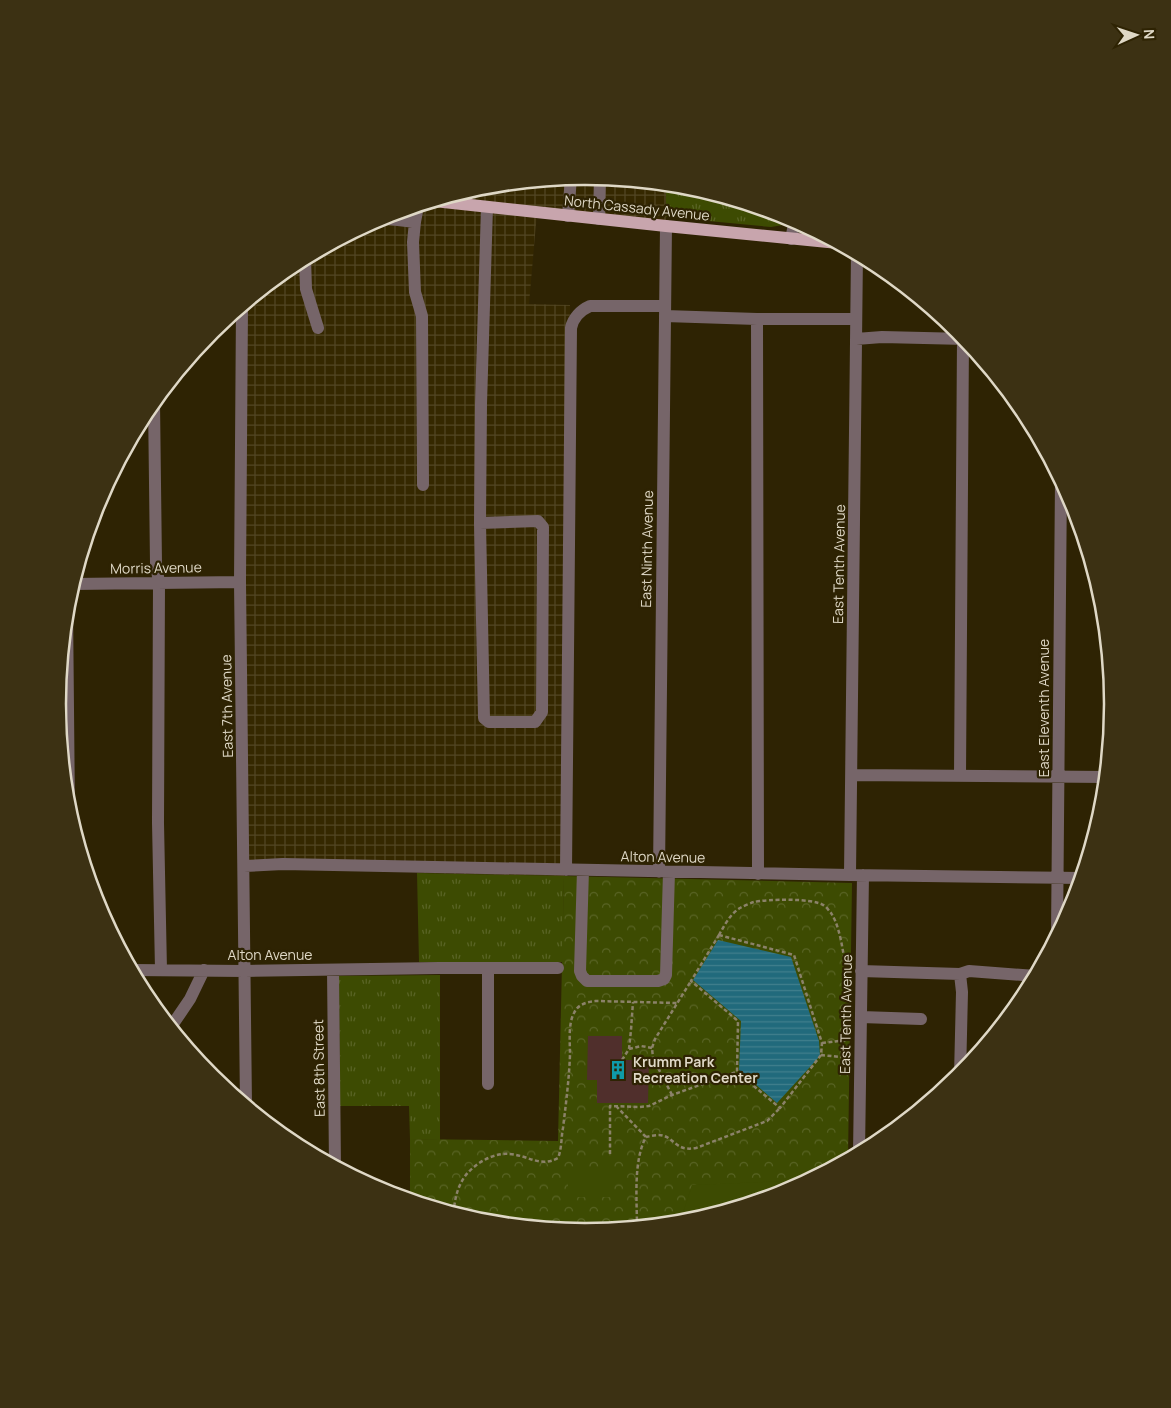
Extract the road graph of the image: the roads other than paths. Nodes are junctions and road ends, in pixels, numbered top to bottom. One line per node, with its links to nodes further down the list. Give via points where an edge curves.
1 (570, 185): 6 (street)
2 (600, 185): 7 (street)
3 (449, 203): 4 (main road, North Cassady Avenue)
4 (487, 207): 6 (main road, North Cassady Avenue); 27 (street)
5 (417, 213): 9 (street)
6 (568, 216): 7 (main road, North Cassady Avenue)
7 (598, 219): 10 (main road, North Cassady Avenue)
8 (398, 220): 9 (street)
9 (415, 222): 25 (street, via 414,292 422,316)
10 (666, 226): 12 (main road, North Cassady Avenue); 16 (street, East Ninth Avenue)
11 (793, 228): 12 (street)
12 (791, 239): 13 (main road, North Cassady Avenue)
13 (822, 242)
14 (857, 261): 19 (street, East Tenth Avenue)
15 (305, 267): 20 (street, via 306,289)
16 (665, 311): 18 (street); 38 (street, via 594,305 580,312 571,328); 40 (street, East Ninth Avenue)
17 (242, 315): 28 (street, East 7th Avenue)
18 (756, 319): 19 (street); 41 (street)
19 (856, 319): 21 (street, East Tenth Avenue)
20 (318, 328)
21 (856, 339): 22 (street); 33 (street, East Tenth Avenue)
22 (955, 339)
23 (964, 349): 34 (street)
24 (154, 416): 29 (street)
25 (423, 486)
26 (1061, 496): 35 (street, East Eleventh Avenue)
27 (480, 523): 27 (street, via 484,718 489,722 535,722 542,712 543,527 538,521)
28 (240, 582): 29 (street, Morris Avenue); 37 (street, East 7th Avenue)
29 (159, 583): 30 (street, Morris Avenue); 49 (street, via 158,822)
30 (81, 584)
31 (68, 665): 32 (street)
32 (68, 750)
33 (852, 775): 34 (street); 42 (street, East Tenth Avenue)
34 (960, 776): 35 (street)
35 (1059, 776): 36 (street); 43 (street, East Eleventh Avenue)
36 (1099, 777)
37 (244, 866): 38 (street, Alton Avenue); 52 (street, East 7th Avenue)
38 (566, 870): 39 (street, Alton Avenue)
39 (583, 870): 40 (street, Alton Avenue); 40 (street, East Ninth Avenue, via 580,971 586,981 664,979)
40 (664, 872): 41 (street, Alton Avenue)
41 (758, 874): 42 (street, Alton Avenue)
42 (856, 875): 43 (street, Alton Avenue); 53 (street, East Tenth Avenue)
43 (1058, 878): 44 (street, Alton Avenue); 45 (street, East Eleventh Avenue)
44 (1074, 878)
45 (1057, 920)
46 (488, 968): 47 (street, Alton Avenue); 51 (street, Alton Avenue); 60 (street)
47 (558, 968)
48 (140, 970): 49 (street, Alton Avenue)
49 (162, 970): 50 (street, Alton Avenue)
50 (204, 970): 52 (street, Alton Avenue); 58 (street)
51 (333, 970): 52 (street, Alton Avenue); 63 (street, East 8th Street)
52 (245, 971): 61 (street, East 7th Avenue)
53 (861, 971): 54 (street); 56 (street, East Tenth Avenue)
54 (960, 974): 55 (street, via 969,971); 59 (street)
55 (1028, 975)
56 (861, 1016): 57 (street); 62 (street, East Tenth Avenue)
57 (920, 1019)
58 (175, 1021)
59 (960, 1063)
60 (488, 1084)
61 (246, 1096)
62 (859, 1145)
63 (336, 1159)

